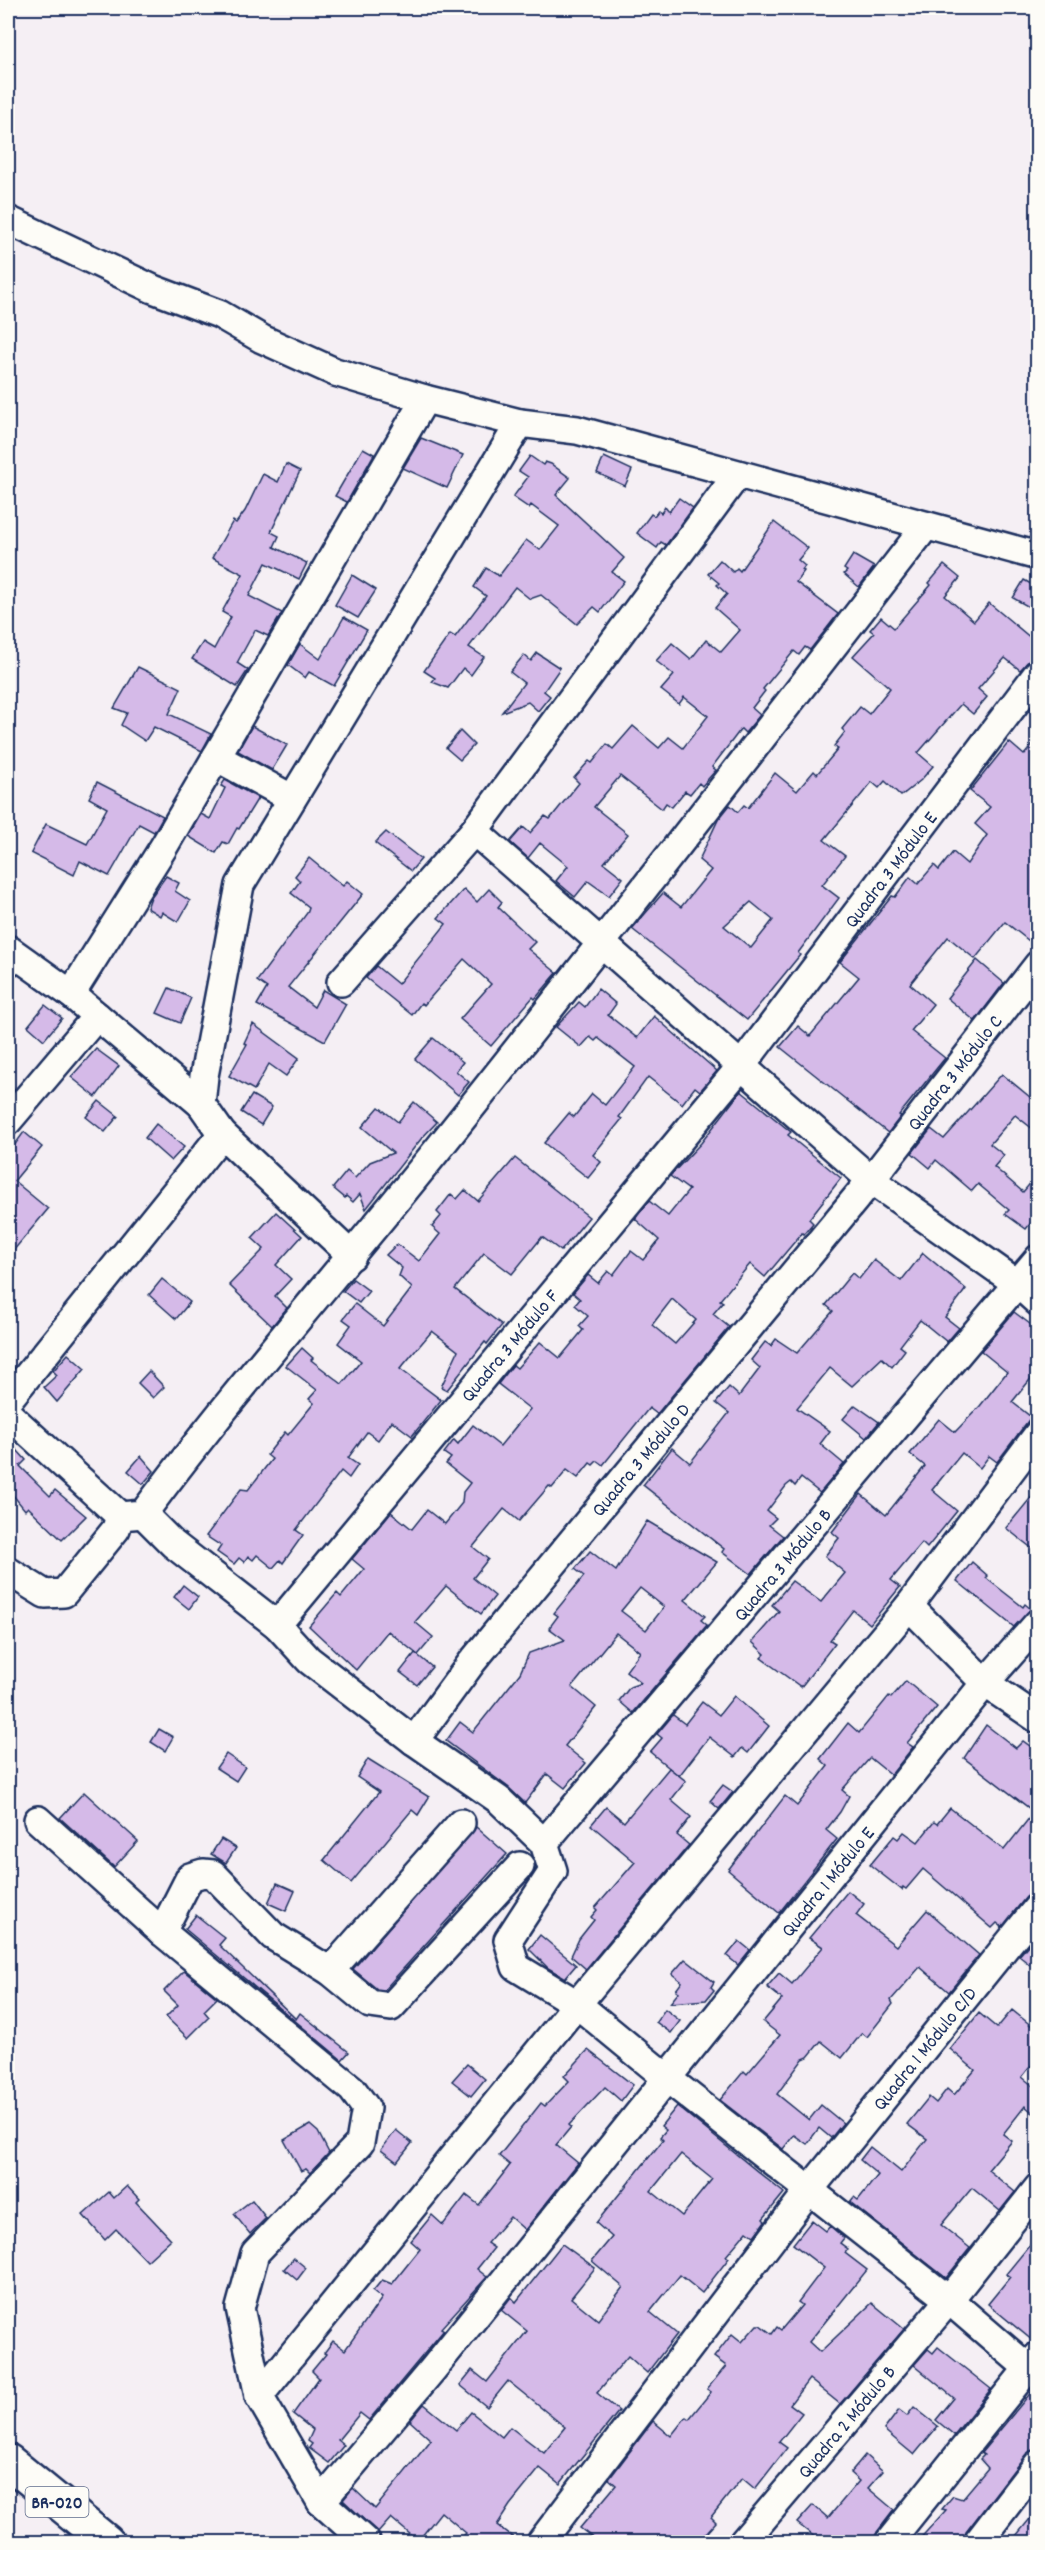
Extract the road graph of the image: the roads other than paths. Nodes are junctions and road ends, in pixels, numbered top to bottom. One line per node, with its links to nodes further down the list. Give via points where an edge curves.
1 (8, 220): 2 (street, via 153,289 219,314 262,339 335,372)
2 (425, 399): 3 (street); 8 (street)
3 (520, 423): 4 (street, via 577,430); 9 (street)
4 (737, 475): 5 (street); 10 (street)
5 (926, 526): 6 (street); 11 (street)
6 (1038, 556)
7 (1038, 673): 17 (street, Quadra 3 Módulo E)
8 (216, 758): 9 (street); 15 (street)
9 (291, 798): 18 (street, via 240,885)
10 (474, 831): 11 (street); 14 (street)
11 (602, 945): 17 (street); 22 (street)
12 (8, 949): 15 (street)
13 (1038, 965): 21 (street, Quadra 3 Módulo C)
14 (342, 982)
15 (71, 994): 16 (street)
16 (97, 1016): 18 (street); 19 (street)
17 (742, 1065): 21 (street); 32 (street, Quadra 3 Módulo F)
18 (201, 1104): 20 (street)
19 (8, 1120)
20 (222, 1134): 22 (street); 25 (street)
21 (871, 1180): 24 (street); 35 (street, Quadra 3 Módulo D, via 472,1662)
22 (352, 1256): 28 (street, via 180,1464)
23 (1038, 1259): 24 (street, Quadra 3 Módulo B)
24 (1028, 1293): 38 (street, Quadra 3 Módulo B)
25 (8, 1400)
26 (8, 1414): 28 (street)
27 (1038, 1434): 30 (street)
28 (132, 1515): 29 (street, via 116,1528 63,1593 45,1594); 32 (street)
29 (8, 1571)
30 (909, 1606): 33 (street); 43 (street)
31 (1038, 1623): 33 (street, Quadra 1 Módulo E)
32 (277, 1625): 35 (street, via 309,1660)
33 (986, 1683): 34 (street); 44 (street, Quadra 1 Módulo E)
34 (1038, 1719)
35 (414, 1741): 38 (street, via 499,1800)
36 (38, 1820): 41 (street)
37 (461, 1823): 42 (street)
38 (544, 1843): 43 (street, via 553,1872 508,1940 516,1967)
39 (520, 1866): 42 (street, via 391,2007 370,2004)
40 (1038, 1907): 46 (street, Quadra 1 Módulo C/D)
41 (162, 1932): 42 (street, via 190,1877 213,1874 273,1936); 49 (street, via 352,2089 366,2108 360,2143 255,2253 240,2308)
42 (330, 1971)
43 (577, 2004): 44 (street); 49 (street)
44 (668, 2079): 46 (street); 52 (street, Quadra 1 Módulo E)
45 (1038, 2188): 47 (street, Quadra 2 Módulo B)
46 (810, 2189): 47 (street); 55 (street, Quadra 1 Módulo C/D)
47 (949, 2300): 48 (street); 56 (street, Quadra 2 Módulo B)
48 (1033, 2362): 57 (street)
49 (259, 2396): 52 (street)
50 (8, 2461): 53 (highway, BR-020)
51 (1038, 2464): 58 (street)
52 (321, 2502): 54 (street)
53 (107, 2542)
54 (366, 2542)
55 (541, 2542)
56 (743, 2542)
57 (889, 2542)
58 (978, 2542)

